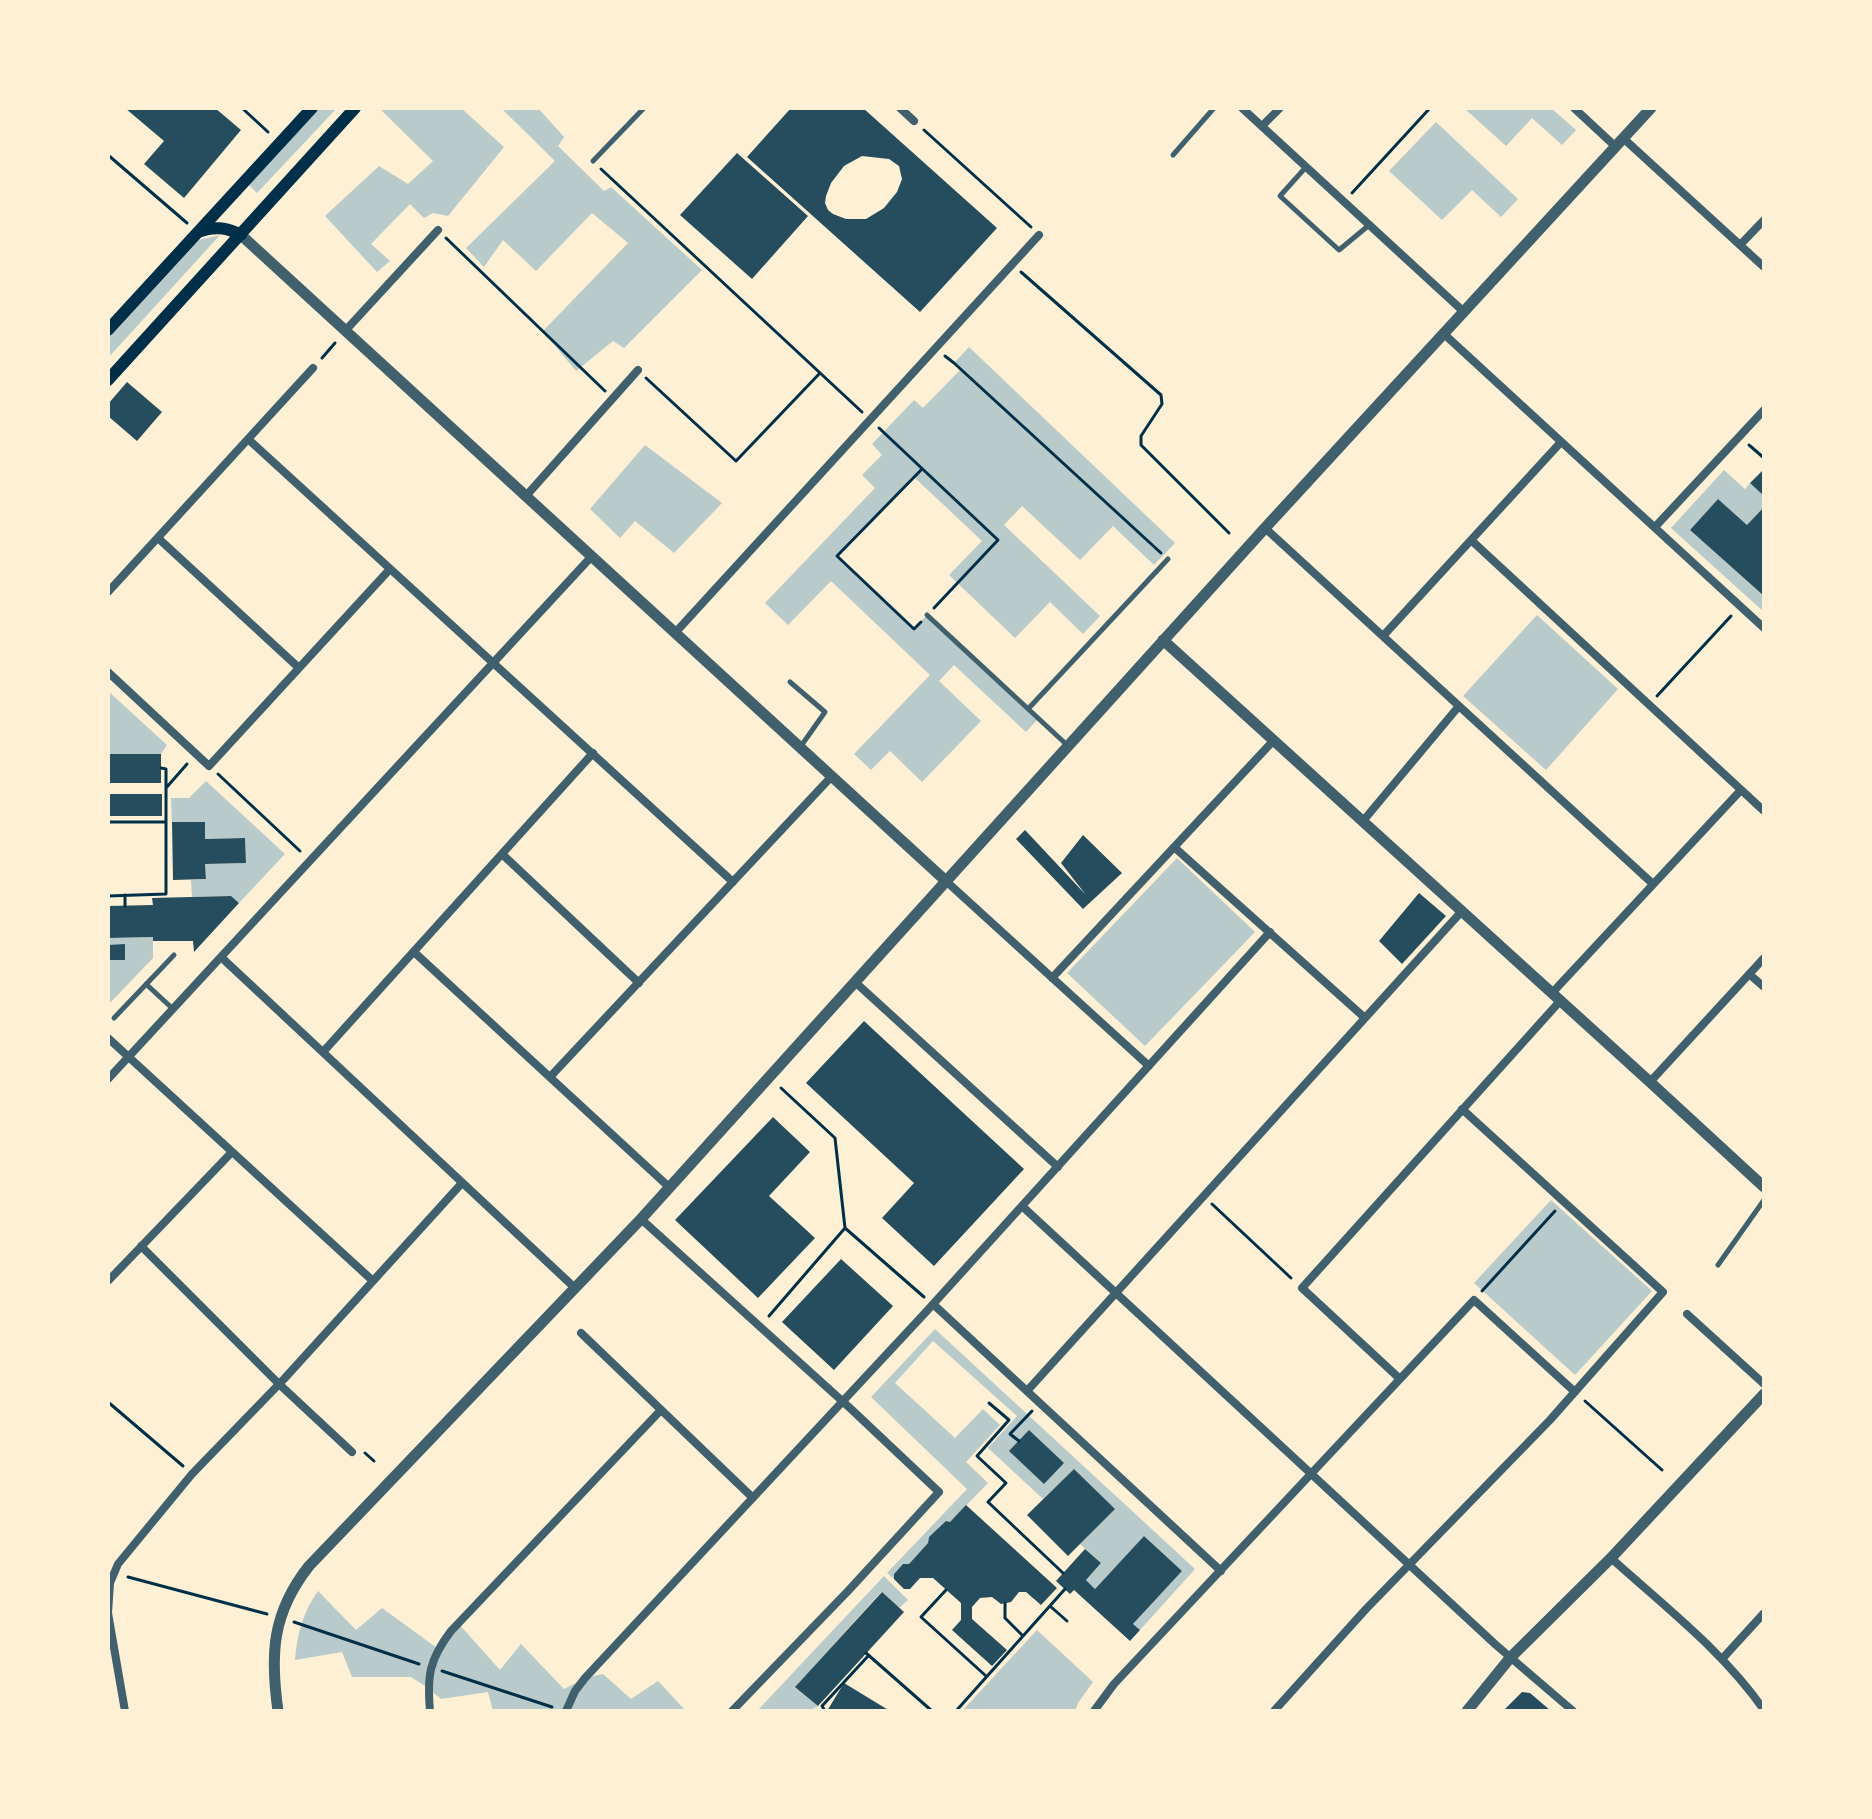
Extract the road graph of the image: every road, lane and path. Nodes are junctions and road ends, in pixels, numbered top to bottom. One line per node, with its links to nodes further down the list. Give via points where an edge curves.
1 (242, 108): 14 (path)
2 (312, 108): 23 (main road)
3 (355, 108): 25 (main road)
4 (644, 108): 18 (lane)
5 (900, 108): 12 (street)
6 (1214, 108): 17 (lane)
7 (1242, 108): 13 (street)
8 (1280, 108): 13 (street)
9 (1430, 108): 20 (path)
10 (1574, 108): 15 (street)
11 (1651, 108): 15 (street)
12 (914, 121): 26 (path)
13 (1262, 126): 19 (street)
14 (272, 136)
15 (1620, 142): 27 (street); 30 (street)
16 (108, 155): 23 (path)
17 (1173, 155)
18 (593, 161): 37 (path)
19 (1306, 167): 20 (street); 22 (lane, via 1280,196 1339,250)
20 (1344, 202): 22 (street)
21 (1764, 220): 27 (street)
22 (1369, 225): 30 (street)
23 (193, 229): 25 (main road, via 219,227); 31 (main road)
24 (438, 230): 32 (street); 39 (path)
25 (241, 235): 32 (street); 38 (main road)
26 (1039, 235): 28 (street)
27 (1740, 245): 29 (street)
28 (1012, 264): 34 (street); 50 (path, via 1161,395 1162,404 1141,436 1141,445)
29 (1764, 267)
30 (1464, 312): 33 (street)
31 (108, 330)
32 (345, 331): 35 (path); 47 (street)
33 (1444, 334): 44 (street); 49 (street)
34 (935, 350): 41 (street); 54 (path)
35 (313, 368): 42 (street)
36 (638, 370): 37 (path, via 736,461); 39 (street)
37 (820, 373): 41 (path)
38 (108, 380)
39 (613, 398): 47 (street)
40 (1764, 410): 48 (street)
41 (871, 419): 46 (path); 60 (street)
42 (248, 439): 51 (street); 55 (street)
43 (1745, 441): 45 (path)
44 (1561, 442): 48 (street); 52 (street)
45 (1764, 458)
46 (922, 469): 58 (path, via 998,540); 58 (path, via 837,556 914,629)
47 (526, 496): 53 (street)
48 (1655, 527): 57 (street)
49 (1265, 528): 61 (street); 62 (street)
50 (1229, 533)
51 (158, 538): 56 (street); 64 (street)
52 (1471, 540): 61 (street); 67 (street)
53 (592, 556): 60 (street); 63 (street)
54 (1168, 559): 69 (lane)
55 (390, 569): 63 (street); 64 (street)
56 (108, 592)
57 (1740, 606): 59 (street); 67 (path)
58 (927, 615): 69 (lane)
59 (1764, 628)
60 (675, 633): 72 (street)
61 (1383, 636): 68 (street)
62 (1163, 640): 70 (street); 71 (street)
63 (493, 663): 73 (street); 88 (street)
64 (299, 668): 75 (street)
65 (108, 672): 75 (street)
66 (790, 682): 72 (lane, via 825,712)
67 (1649, 704): 79 (street)
68 (1459, 706): 81 (street); 91 (street)
69 (1028, 709): 71 (lane)
70 (1274, 740): 81 (street); 84 (street)
71 (1068, 746): 90 (street)
72 (800, 748): 77 (street)
73 (593, 753): 87 (street); 89 (street)
74 (189, 761): 78 (path)
75 (209, 766): 88 (path)
76 (161, 768): 78 (path, via 166,769)
77 (832, 776): 89 (street); 90 (street)
78 (166, 788): 83 (path)
79 (1741, 790): 80 (street); 91 (street)
80 (1764, 811)
81 (1363, 821): 95 (street)
82 (108, 822): 83 (path)
83 (166, 822): 85 (path)
84 (1174, 847): 96 (street); 102 (street)
85 (166, 854): 86 (path); 92 (path, via 166,894)
86 (173, 854)
87 (502, 854): 97 (street); 104 (street)
88 (310, 860): 99 (street)
89 (733, 882): 104 (street)
90 (947, 882): 102 (street); 103 (street)
91 (1653, 884): 107 (street)
92 (125, 895): 93 (path); 94 (path)
93 (108, 896)
94 (125, 906)
95 (1462, 911): 107 (street); 110 (street)
96 (1270, 932): 110 (street); 114 (street)
97 (414, 952): 112 (street); 115 (street)
98 (174, 955): 105 (lane)
99 (221, 957): 108 (street); 112 (street)
100 (1764, 958): 101 (street)
101 (1749, 974): 106 (street); 117 (street)
102 (1052, 978): 114 (street)
103 (855, 982): 121 (street); 123 (street)
104 (639, 983): 115 (street)
105 (146, 984): 108 (lane); 109 (lane)
106 (1764, 987)
107 (1556, 996): 117 (street); 119 (street)
108 (173, 1009): 113 (street)
109 (114, 1018)
110 (1365, 1018): 125 (street)
111 (108, 1038): 113 (street)
112 (323, 1052): 122 (street)
113 (128, 1057): 116 (street); 120 (street)
114 (1149, 1066): 121 (street)
115 (550, 1077): 123 (street)
116 (108, 1079)
117 (1650, 1082): 124 (street)
118 (778, 1087): 130 (path, via 835,1138)
119 (1462, 1109): 127 (street); 136 (street)
120 (232, 1152): 131 (street); 134 (street)
121 (1058, 1167): 128 (street)
122 (462, 1183): 134 (street); 135 (street)
123 (669, 1187): 129 (street)
124 (1764, 1187)
125 (1204, 1196): 136 (path); 137 (street)
126 (1764, 1200): 132 (lane)
127 (1564, 1202): 138 (path); 147 (street, via 1663,1292)
128 (1022, 1206): 137 (street); 139 (street)
129 (641, 1219): 135 (street); 141 (street)
130 (845, 1228): 139 (path); 141 (path)
131 (141, 1246): 133 (street); 144 (street)
132 (1718, 1265)
133 (108, 1281)
134 (373, 1281): 144 (street)
135 (575, 1288): 170 (street, via 309,1566)
136 (1302, 1288): 143 (street)
137 (1116, 1293): 146 (street); 158 (street)
138 (1474, 1300): 143 (street); 147 (street)
139 (933, 1304): 146 (street); 150 (street)
140 (1687, 1314): 145 (street)
141 (760, 1326): 150 (street)
142 (581, 1333): 152 (street)
143 (1400, 1379): 158 (street)
144 (279, 1384): 155 (street); 157 (street)
145 (1764, 1384)
146 (1027, 1391): 162 (street)
147 (1575, 1392): 156 (path); 161 (street)
148 (1764, 1394): 160 (street)
149 (108, 1402): 157 (path)
150 (842, 1402): 159 (street); 182 (street, via 939,1492)
151 (989, 1403): 164 (path, via 1009,1420 977,1456 1006,1483 988,1502)
152 (661, 1410): 159 (street); 180 (street, via 437,1649 428,1688)
153 (1032, 1411): 154 (path, via 1010,1434)
154 (1019, 1441)
155 (352, 1452)
156 (1662, 1470)
157 (192, 1474): 163 (street)
158 (1311, 1474): 161 (street); 162 (street)
159 (753, 1498): 181 (street, via 585,1678)
160 (1611, 1558): 173 (street); 174 (street)
161 (1409, 1565): 173 (street); 187 (street)
162 (1221, 1571): 186 (street)
163 (113, 1573): 170 (path); 175 (street, via 108,1593)
164 (1063, 1573)
165 (1065, 1589): 168 (path)
166 (946, 1590): 176 (path, via 921,1617)
167 (1005, 1603): 172 (path, via 1005,1618)
168 (1050, 1606): 171 (path); 172 (path)
169 (1764, 1613): 174 (street)
170 (281, 1618): 179 (street, via 273,1663)
171 (1067, 1621)
172 (1023, 1636): 176 (path)
173 (1510, 1658): 188 (street); 189 (street)
174 (1722, 1659): 177 (street)
175 (112, 1664): 178 (street)
176 (987, 1677): 185 (path)
177 (1764, 1710)
178 (125, 1711)
179 (278, 1711)
180 (430, 1711)
181 (566, 1711)
182 (732, 1711)
183 (825, 1711): 184 (path, via 822,1706 868,1654)
184 (932, 1711)
185 (956, 1711)
186 (1094, 1711)
187 (1274, 1711)
188 (1467, 1711)
189 (1573, 1711)

